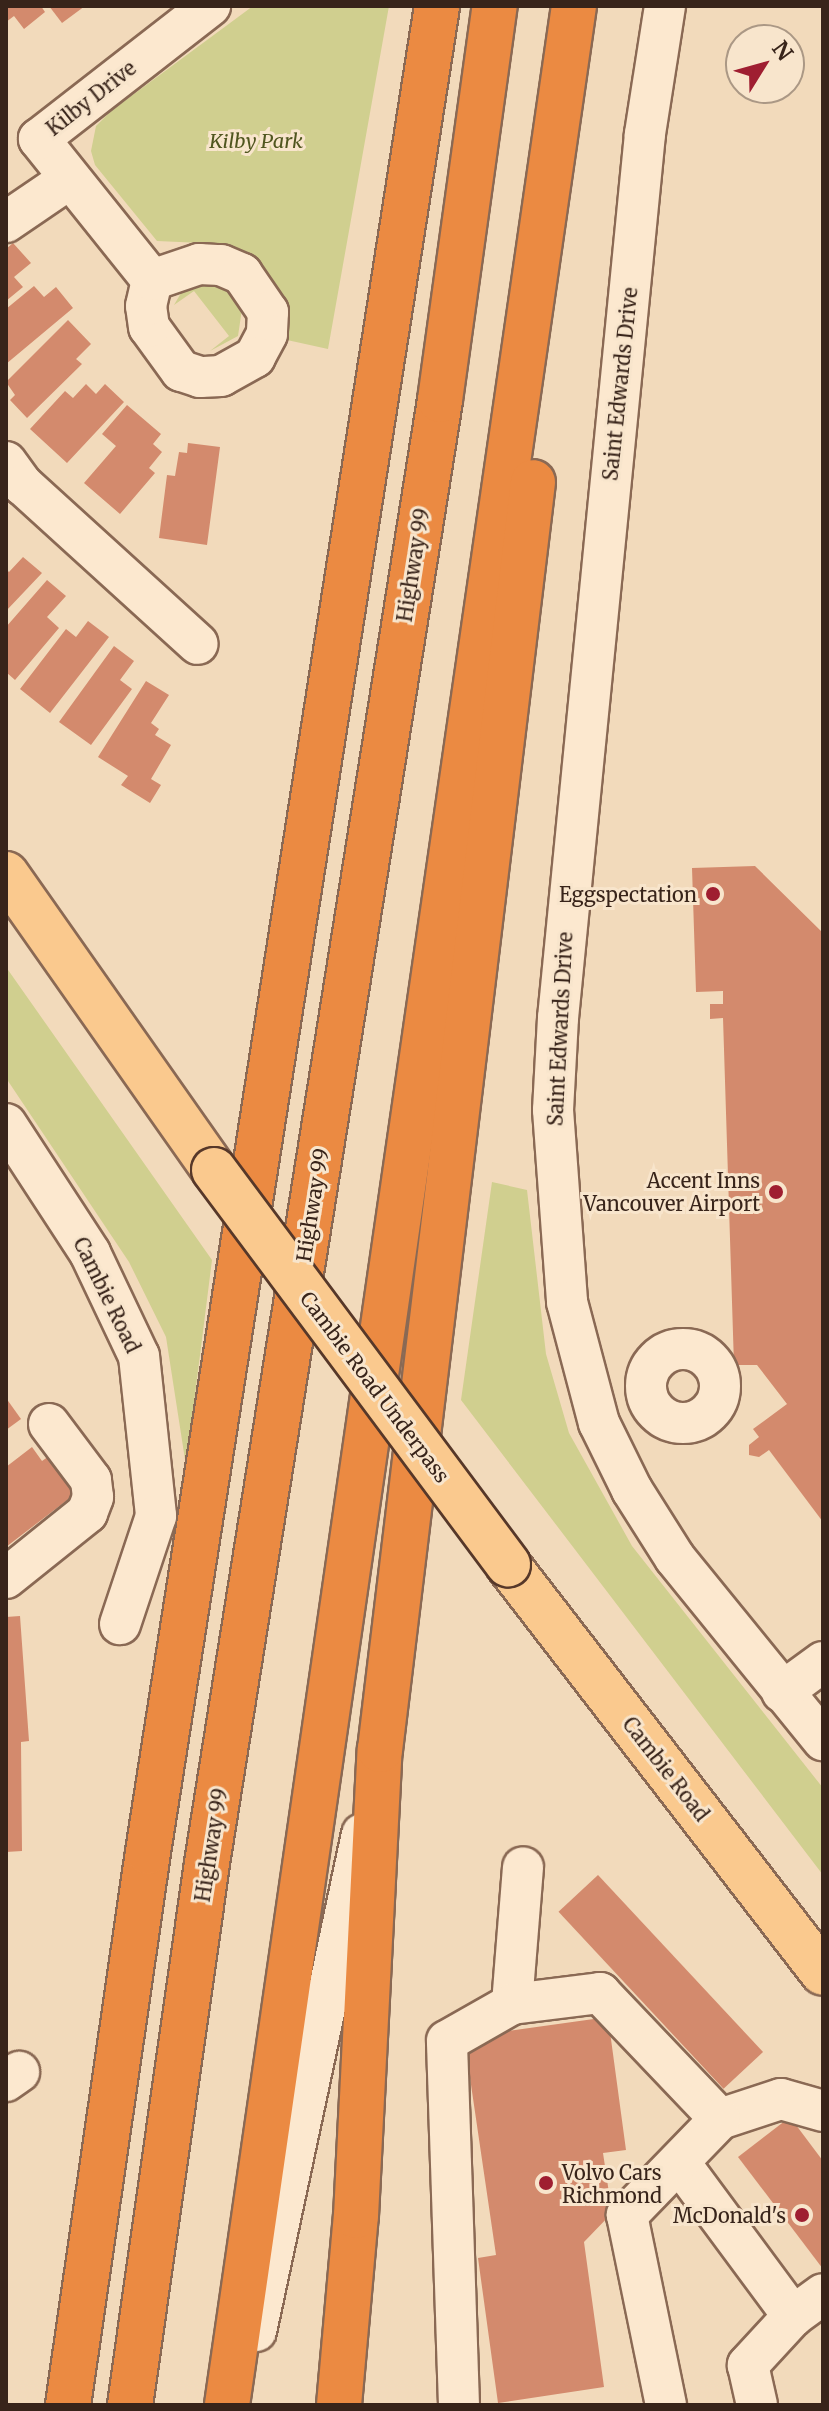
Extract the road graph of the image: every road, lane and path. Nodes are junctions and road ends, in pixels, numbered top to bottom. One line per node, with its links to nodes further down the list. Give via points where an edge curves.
1 (210, 6): 6 (street, Kilby Drive, via 39,139)
2 (437, 6): 29 (highway, via 148,1852)
3 (495, 6): 30 (highway, Highway 99, via 440,400 207,1863)
4 (574, 6): 9 (highway)
5 (665, 6): 19 (street, Saint Edwards Drive, via 645,134 563,950 553,1110 558,1204 567,1302 599,1423 632,1490 675,1558)
6 (69, 179): 7 (street); 8 (street, Kilby Drive)
7 (6, 222)
8 (152, 280)
9 (521, 363): 21 (highway, via 533,486); 31 (highway)
10 (6, 462): 11 (street, via 23,485)
11 (198, 644)
12 (6, 874): 15 (main road, Cambie Road Underpass, bridge, via 214,1170)
13 (6, 1124): 17 (street, Cambie Road, via 90,1253 139,1356 156,1516)
14 (49, 1424): 16 (street, via 91,1480 93,1497 87,1513)
15 (508, 1565): 23 (main road, Cambie Road)
16 (6, 1578)
17 (120, 1624)
18 (823, 1662): 19 (street)
19 (782, 1692): 20 (street, Saint Edwards Drive)
20 (823, 1740)
21 (380, 1750): 32 (street); 33 (highway, via 356,2216)
22 (523, 1867): 24 (street)
23 (823, 1973)
24 (512, 2004): 26 (street, via 600,1993); 34 (street, via 447,2041)
25 (823, 2111): 26 (street, via 781,2099)
26 (720, 2119): 27 (street)
27 (679, 2162): 28 (street); 35 (street, via 627,2215)
28 (808, 2305): 36 (street, via 748,2365)
29 (68, 2405)
30 (130, 2405)
31 (227, 2405)
32 (241, 2405)
33 (339, 2405)
34 (459, 2405)
35 (666, 2405)
36 (757, 2405)

